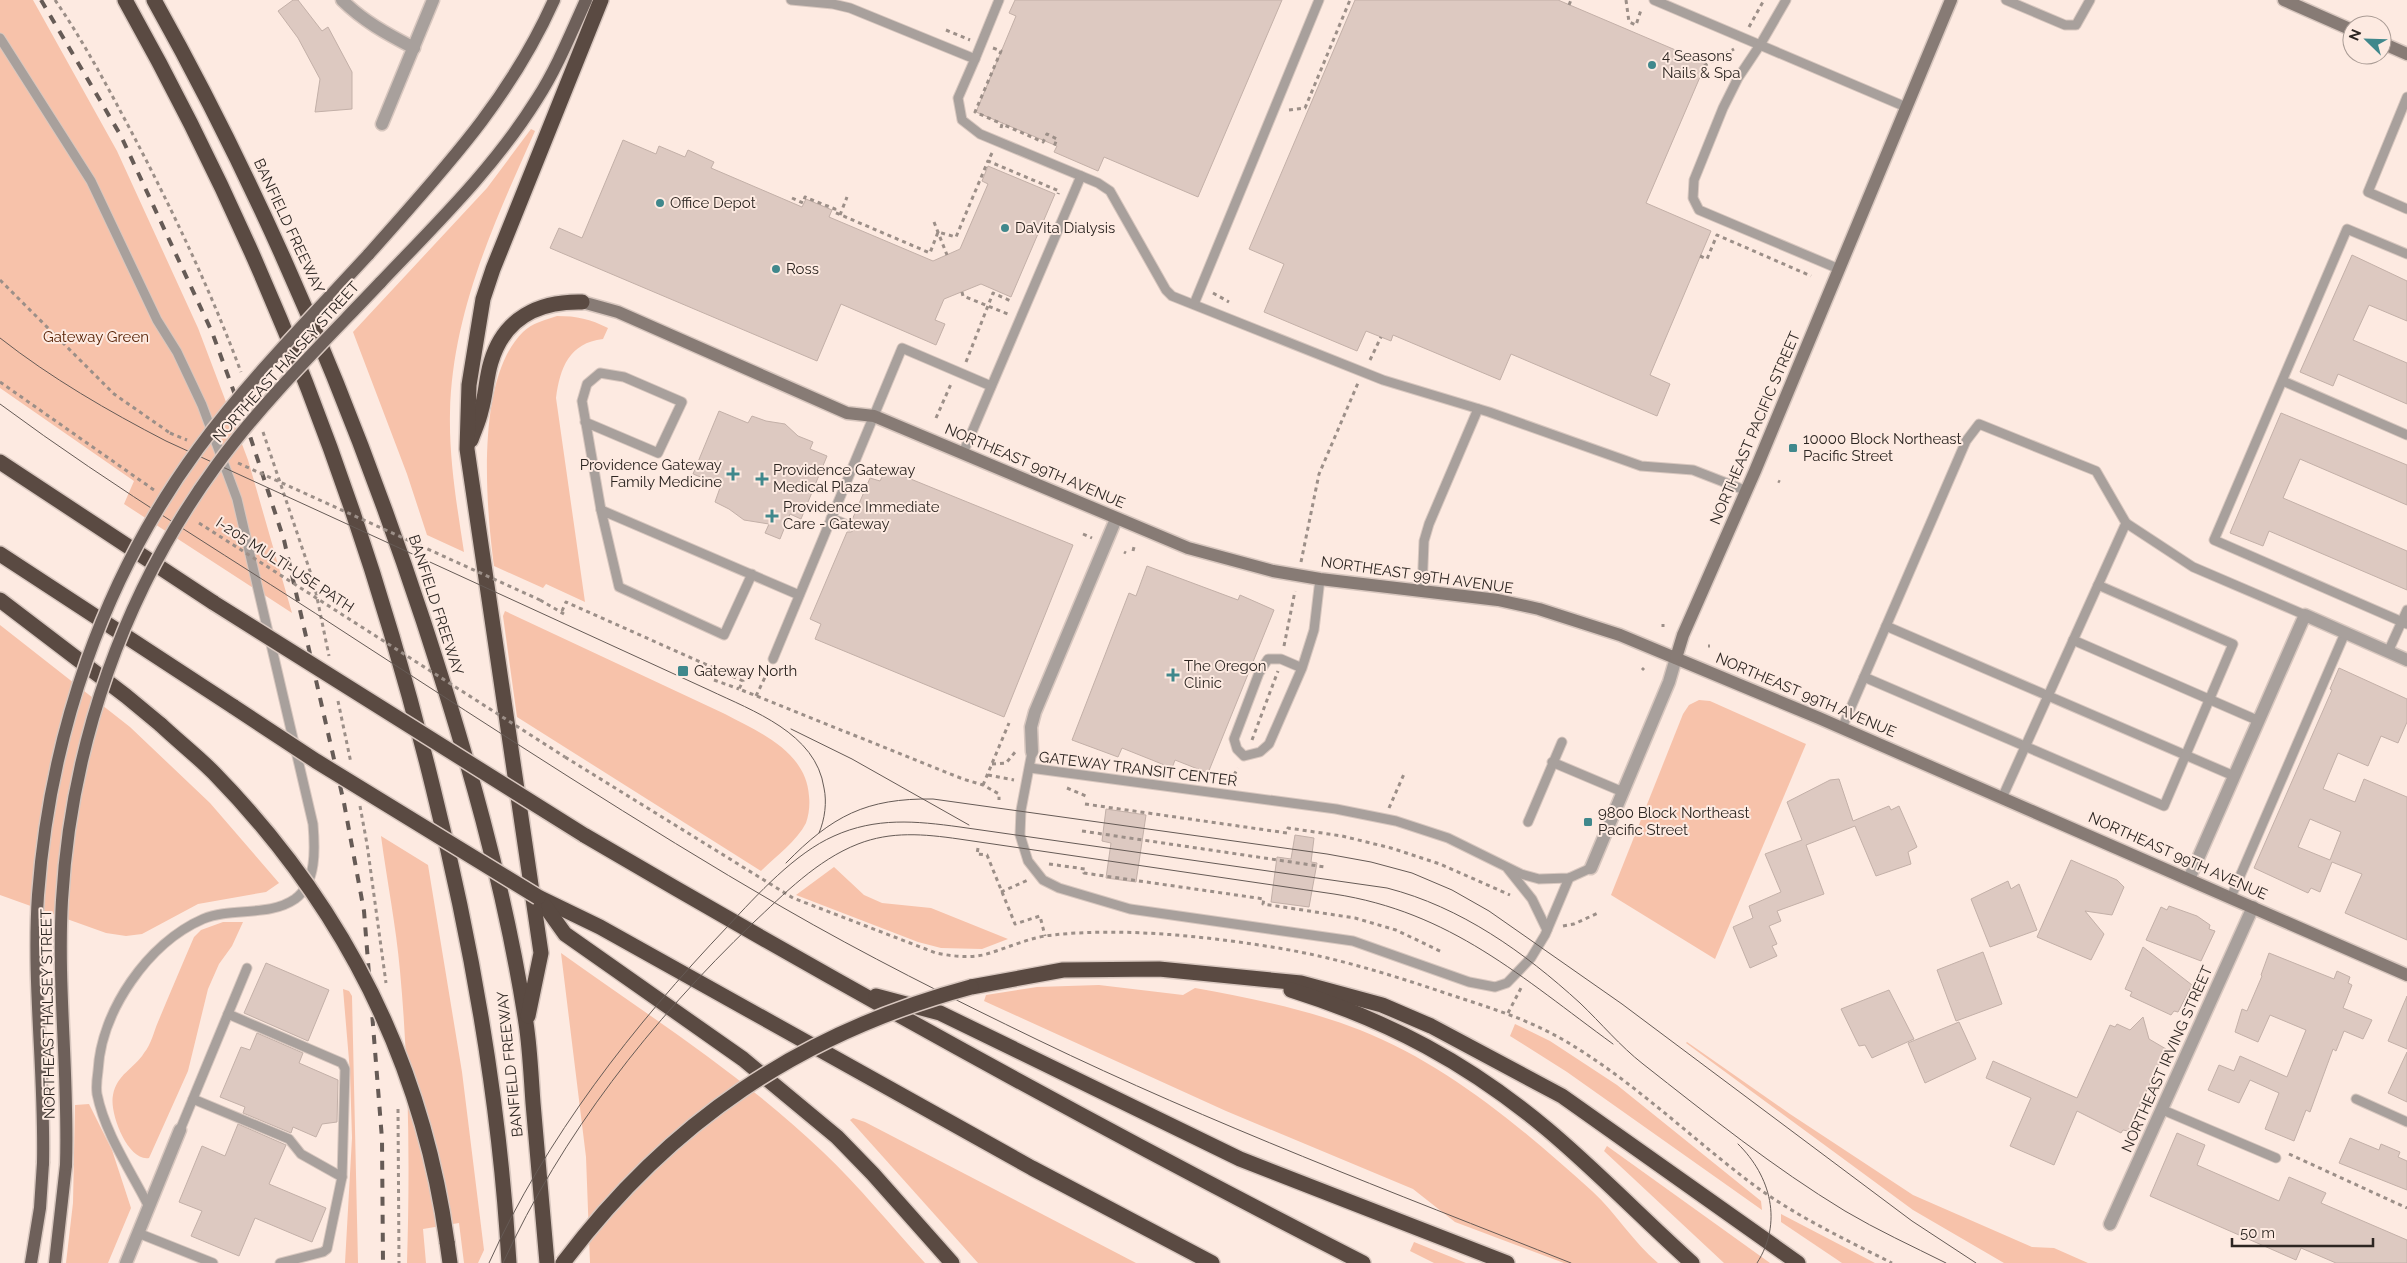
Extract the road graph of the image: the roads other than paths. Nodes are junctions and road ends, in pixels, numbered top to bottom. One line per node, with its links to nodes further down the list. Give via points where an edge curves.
1 (125, 0): 111 (highway, BANFIELD FREEWAY, via 209,162 269,294 345,489 386,614 425,754 470,949 495,1109)
2 (154, 0): 94 (highway, BANFIELD FREEWAY, via 267,218 324,349 378,488 441,674 466,761 498,879)
3 (342, 0): 21 (street, via 376,29)
4 (434, 0): 21 (street)
5 (554, 0): 105 (main road, NORTHEAST HALSEY STREET, bridge, via 522,65 472,136 222,418 174,484 130,560 97,630 61,744 38,896 37,983 43,1163)
6 (586, 0): 106 (main road, NORTHEAST HALSEY STREET, bridge, via 538,97 479,179 268,402 217,464 151,571 126,624 103,682 86,740 62,898 66,1165)
7 (601, 0): 39 (highway, via 492,269 483,299 469,385)
8 (791, 0): 23 (lane, via 850,8)
9 (999, 0): 23 (lane)
10 (1318, 0): 32 (lane)
11 (1654, 0): 19 (lane)
12 (1786, 0): 19 (lane)
13 (1951, 0): 25 (street, NORTHEAST PACIFIC STREET)
14 (2006, 0): 15 (lane, via 2065,25 2076,25)
15 (2090, 0)
16 (2284, 0): 17 (street)
17 (2342, 26)
18 (0, 38): 102 (lane, via 90,181 202,405 237,499 313,824 315,849 310,873 304,889 294,899 272,908 204,918 170,938 139,969 109,1023 99,1052 97,1093 110,1132)
19 (1760, 45): 25 (lane); 30 (lane, via 1723,108 1694,180 1693,198 1699,210)
20 (2392, 47): 22 (street)
21 (414, 48): 26 (street)
22 (2407, 54)
23 (975, 59): 27 (lane, via 958,98 959,111 968,126)
24 (2407, 97): 28 (lane, via 2368,192)
25 (1906, 107): 30 (street, NORTHEAST PACIFIC STREET)
26 (382, 124)
27 (1081, 176): 32 (lane, via 1110,191 1166,290 1172,296); 34 (lane)
28 (2407, 209)
29 (2407, 254): 33 (lane, via 2347,229)
30 (1840, 269): 42 (street, NORTHEAST PACIFIC STREET)
31 (582, 302): 36 (street, NORTHEAST 99TH AVENUE, via 618,312 847,413); 39 (highway, via 551,304 533,310 506,332 491,362 481,412)
32 (1194, 304): 35 (lane, via 1348,367)
33 (2283, 381): 38 (lane); 57 (lane, via 2214,540)
34 (991, 386): 36 (lane, via 902,348); 40 (lane)
35 (1478, 409): 42 (lane, via 1641,466 1693,470); 52 (lane, via 1429,524 1424,541)
36 (874, 416): 40 (street, NORTHEAST 99TH AVENUE); 44 (lane)
37 (585, 422): 37 (lane, via 582,401 587,384 600,372 624,377 682,402 658,453); 43 (lane)
38 (2407, 435)
39 (467, 449): 94 (highway, via 541,953)
40 (963, 453): 45 (street, NORTHEAST 99TH AVENUE)
41 (0, 462): 92 (highway, bridge, via 214,603 584,835)
42 (1747, 491): 62 (street, NORTHEAST PACIFIC STREET, via 1683,635)
43 (601, 510): 49 (lane); 49 (lane, via 619,587 724,635)
44 (831, 518): 47 (lane); 53 (lane)
45 (1116, 519): 50 (street, NORTHEAST 99TH AVENUE, via 1188,548 1273,571); 73 (street, via 1035,712 1031,727)
46 (2126, 523): 51 (lane); 56 (lane, via 2193,567); 58 (lane, via 2096,471 1979,424 1966,441)
47 (850, 526)
48 (0, 554): 85 (highway, bridge, via 316,761)
49 (752, 574): 53 (lane)
50 (1320, 579): 52 (street, NORTHEAST 99TH AVENUE); 65 (lane, via 1314,630)
51 (2098, 585): 60 (lane); 68 (lane, via 2234,644)
52 (1422, 591): 62 (street, NORTHEAST 99TH AVENUE, via 1498,600 1539,609 1620,635)
53 (799, 595): 63 (lane)
54 (0, 600): 110 (highway, bridge, via 126,696 213,772 291,861 321,903 368,984 396,1045 431,1154)
55 (2407, 610): 57 (lane)
56 (2305, 616): 59 (street); 69 (street)
57 (2404, 623): 61 (lane)
58 (1886, 626): 66 (lane); 67 (lane)
59 (2345, 633): 61 (street); 86 (lane)
60 (2073, 640): 67 (lane); 68 (lane)
61 (2388, 652): 64 (street)
62 (1676, 658): 70 (street, NORTHEAST 99TH AVENUE); 78 (street, NORTHEAST PACIFIC STREET)
63 (773, 659)
64 (2407, 660)
65 (1302, 668): 65 (lane, via 1281,659 1268,659 1234,739 1244,756 1260,752 1269,744)
66 (1864, 677): 70 (lane); 72 (lane)
67 (2048, 696): 72 (lane); 74 (lane)
68 (2210, 699): 69 (lane); 74 (lane)
69 (2259, 721): 77 (street)
70 (1842, 728): 79 (street, NORTHEAST 99TH AVENUE)
71 (1562, 742): 75 (lane)
72 (2025, 746): 74 (lane, via 2164,806); 79 (lane)
73 (1032, 752): 76 (lane)
74 (2186, 755): 77 (lane)
75 (1552, 762): 78 (lane); 80 (lane)
76 (1030, 768): 81 (lane, GATEWAY TRANSIT CENTER, via 1365,814 1448,838); 88 (lane, GATEWAY TRANSIT CENTER, via 1021,810 1021,843 1037,873 1059,888 1130,910 1353,941 1483,986 1506,983 1518,974)
77 (2234, 776): 84 (street)
78 (1623, 792): 82 (street, NORTHEAST PACIFIC STREET)
79 (2002, 798): 84 (street, NORTHEAST 99TH AVENUE)
80 (1528, 822)
81 (1506, 867): 83 (lane, GATEWAY TRANSIT CENTER, via 1539,879); 88 (lane, GATEWAY TRANSIT CENTER, via 1532,899)
82 (1591, 868): 83 (lane, GATEWAY TRANSIT CENTER)
83 (1569, 878): 88 (lane, GATEWAY TRANSIT CENTER)
84 (2189, 879): 86 (street, NORTHEAST 99TH AVENUE)
85 (538, 897): 114 (highway, via 565,934 743,1059 830,1131); 115 (highway, via 600,927 1032,1168)
86 (2232, 897): 87 (street, NORTHEAST 99TH AVENUE)
87 (2253, 907): 90 (street, NORTHEAST 99TH AVENUE); 97 (street, NORTHEAST IRVING STREET)
88 (1547, 930)
89 (247, 968): 93 (lane)
90 (2407, 975)
91 (1250, 977): 113 (highway, bridge, via 1159,968 1063,970 935,997 848,1030 752,1081 685,1130 595,1222); 118 (highway, via 1321,999 1395,1029 1473,1073 1558,1138); 119 (highway, via 1334,991 1431,1026 1562,1096)
92 (853, 990): 116 (highway, via 1116,1135); 117 (highway, via 940,1013 1240,1160)
93 (228, 1014): 95 (lane); 101 (lane, via 342,1063 345,1069)
94 (527, 1025): 112 (highway, BANFIELD FREEWAY)
95 (193, 1099): 99 (lane); 101 (lane, via 289,1138 301,1154)
96 (2356, 1099): 98 (lane)
97 (2163, 1110): 100 (lane); 103 (street, NORTHEAST IRVING STREET)
98 (2407, 1122)
99 (180, 1130): 102 (street)
100 (2276, 1158)
101 (342, 1177): 109 (lane, via 327,1249)
102 (149, 1207): 104 (street)
103 (2110, 1224)
104 (138, 1233): 107 (street); 108 (lane)
105 (31, 1263)
106 (56, 1263)
107 (126, 1263)
108 (213, 1263)
109 (280, 1263)
110 (450, 1263)
111 (509, 1263)
112 (547, 1263)
113 (563, 1263)
114 (952, 1263)
115 (1212, 1263)
116 (1363, 1263)
117 (1507, 1263)
118 (1692, 1263)
119 (1798, 1263)

